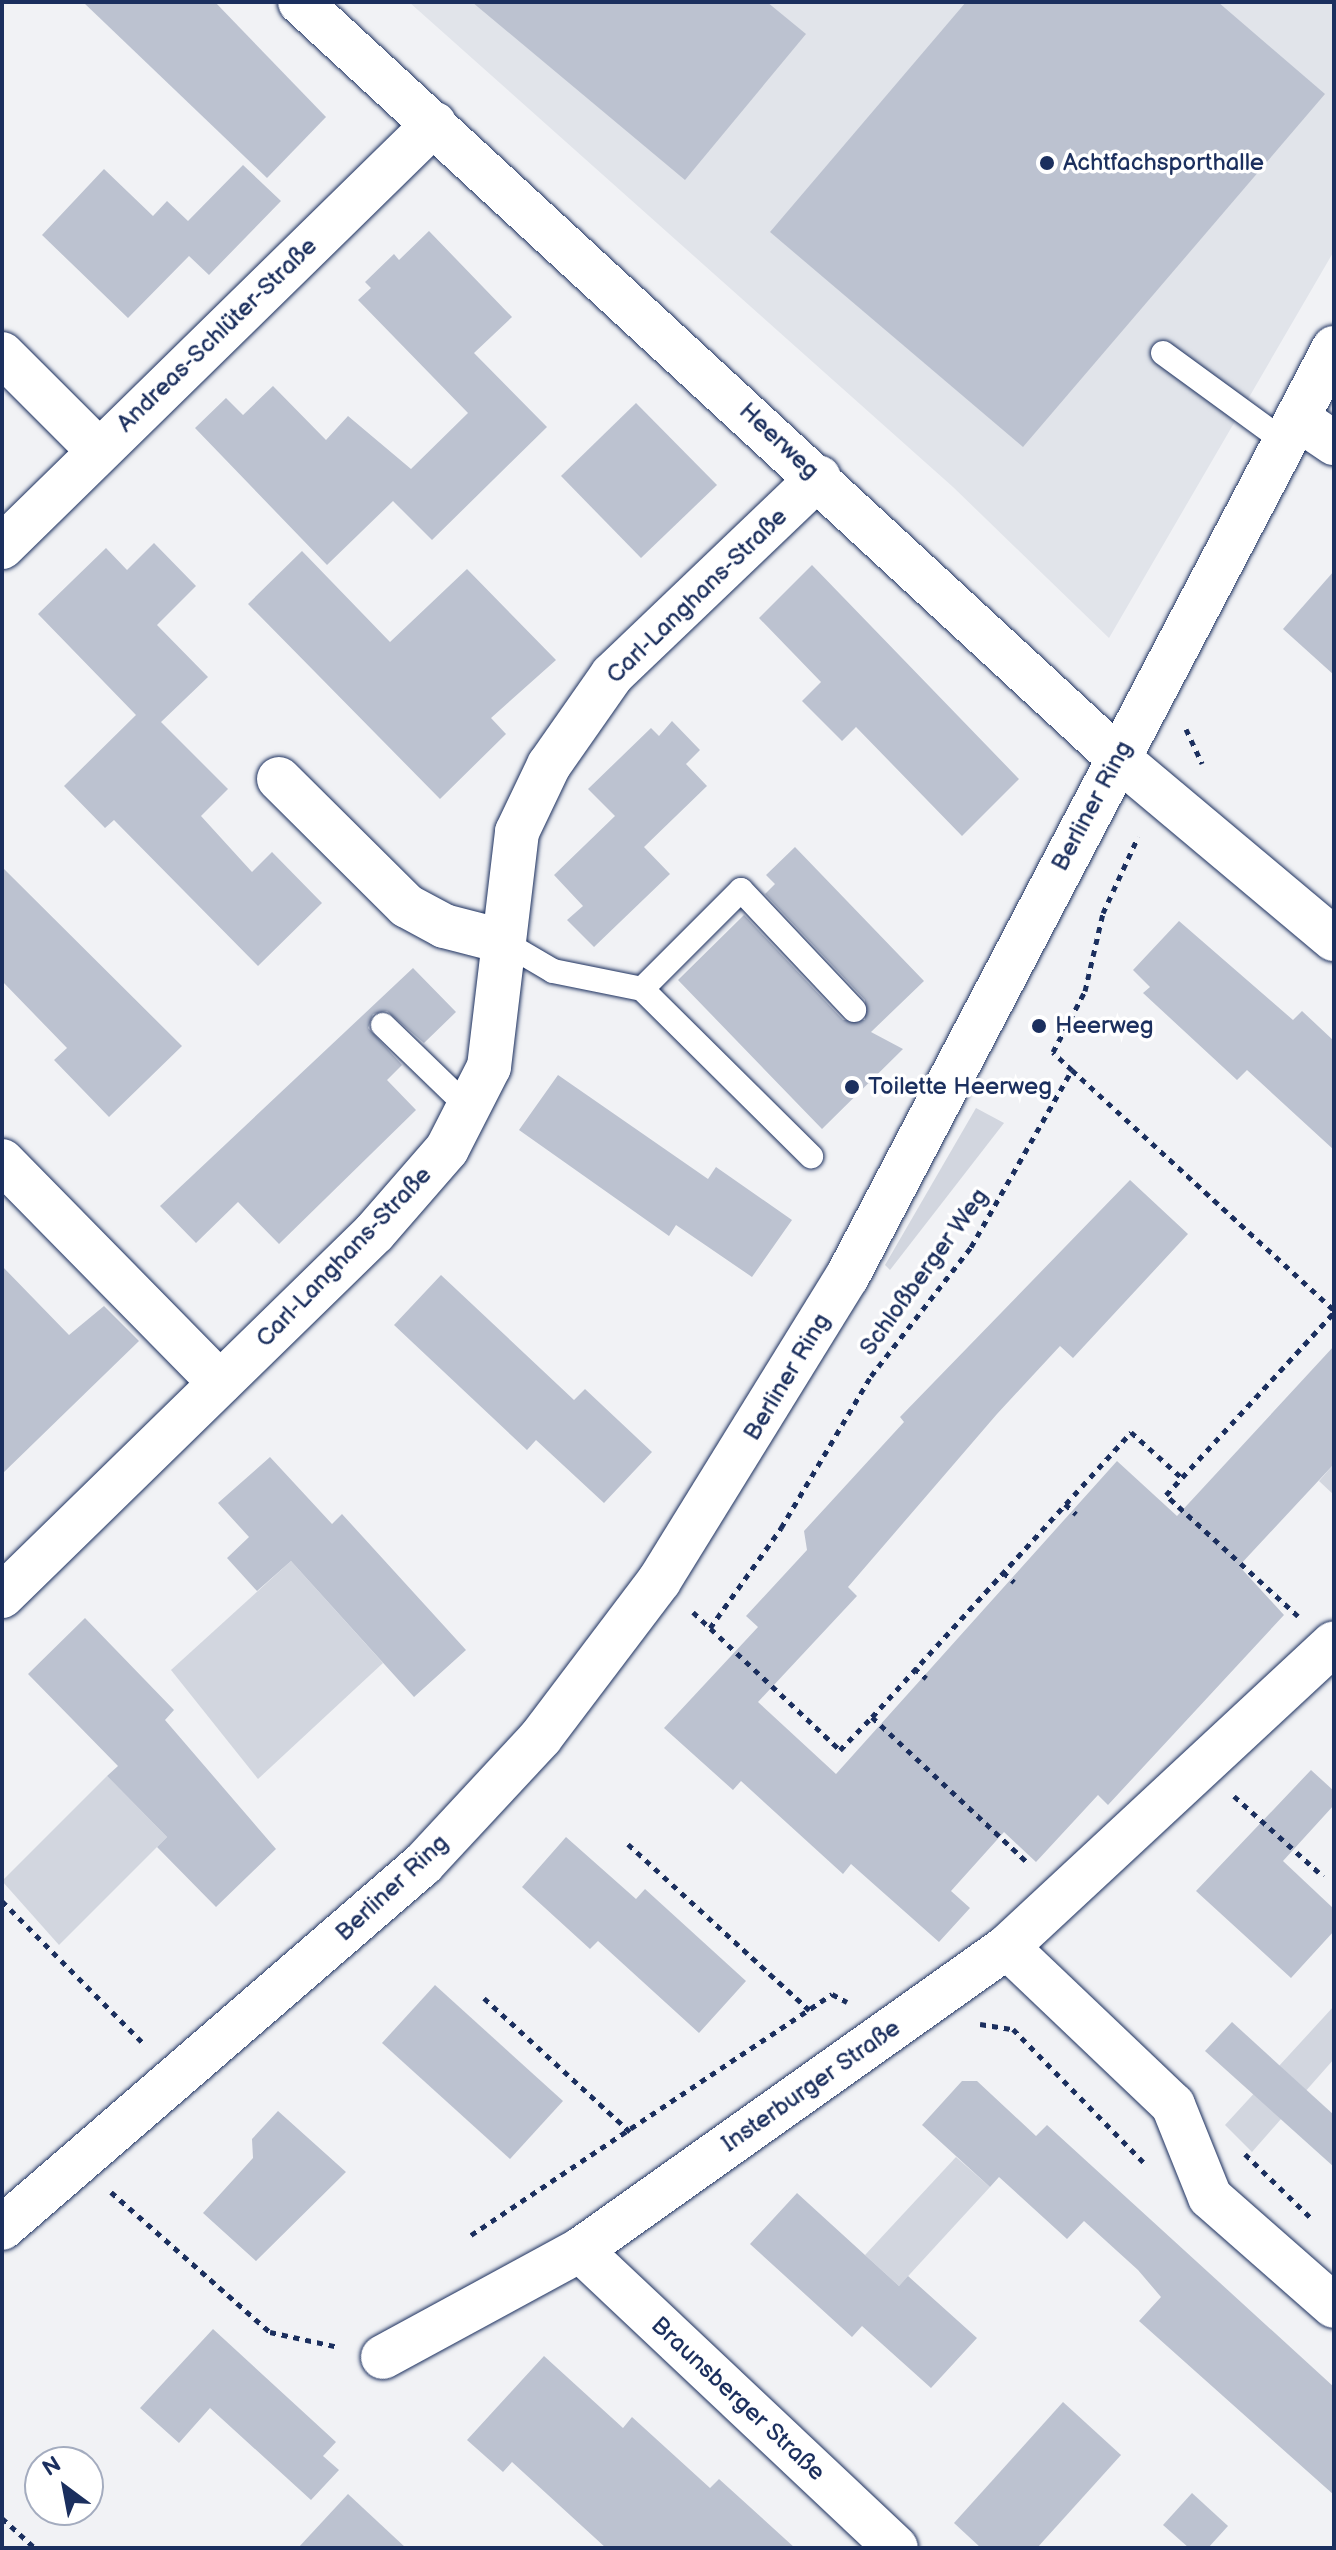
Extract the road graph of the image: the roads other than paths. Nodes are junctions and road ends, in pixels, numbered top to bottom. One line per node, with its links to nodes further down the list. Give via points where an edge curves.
1 (300, 2): 2 (street, Heerweg)
2 (434, 124): 8 (street, Andreas-Schlüter-Straße); 9 (street, Heerweg)
3 (1334, 348): 6 (street, Berliner Ring)
4 (1163, 353): 6 (lane)
5 (2, 354): 8 (street)
6 (1291, 430): 7 (street); 11 (street, Berliner Ring)
7 (1334, 443)
8 (98, 450): 10 (street, Andreas-Schlüter-Straße)
9 (819, 477): 11 (street, Heerweg); 14 (street, Carl-Langhans-Straße, via 612,675 549,765 517,832)
10 (2, 547)
11 (1118, 758): 13 (street, Heerweg); 25 (street, Berliner Ring, via 847,1277 659,1581 541,1737 423,1864)
12 (279, 779): 14 (street, via 407,906 444,926)
13 (1334, 939)
14 (502, 941): 15 (lane, via 553,971); 18 (street, Carl-Langhans-Straße, via 489,1067)
15 (642, 989): 16 (lane, via 741,890); 19 (lane)
16 (854, 1010)
17 (383, 1025): 18 (lane)
18 (468, 1107): 21 (street, Carl-Langhans-Straße, via 447,1149 374,1233)
19 (811, 1156)
20 (2, 1161): 21 (street)
21 (220, 1383): 22 (street, Carl-Langhans-Straße)
22 (2, 1596)
23 (1332, 1644): 24 (street, Insterburger Straße)
24 (1007, 1947): 26 (street, Insterburger Straße); 27 (street, via 1173,2105 1210,2197)
25 (2, 2228)
26 (580, 2250): 28 (street, Insterburger Straße); 29 (street, Braunsberger Straße)
27 (1334, 2306)
28 (383, 2357)
29 (896, 2548)

